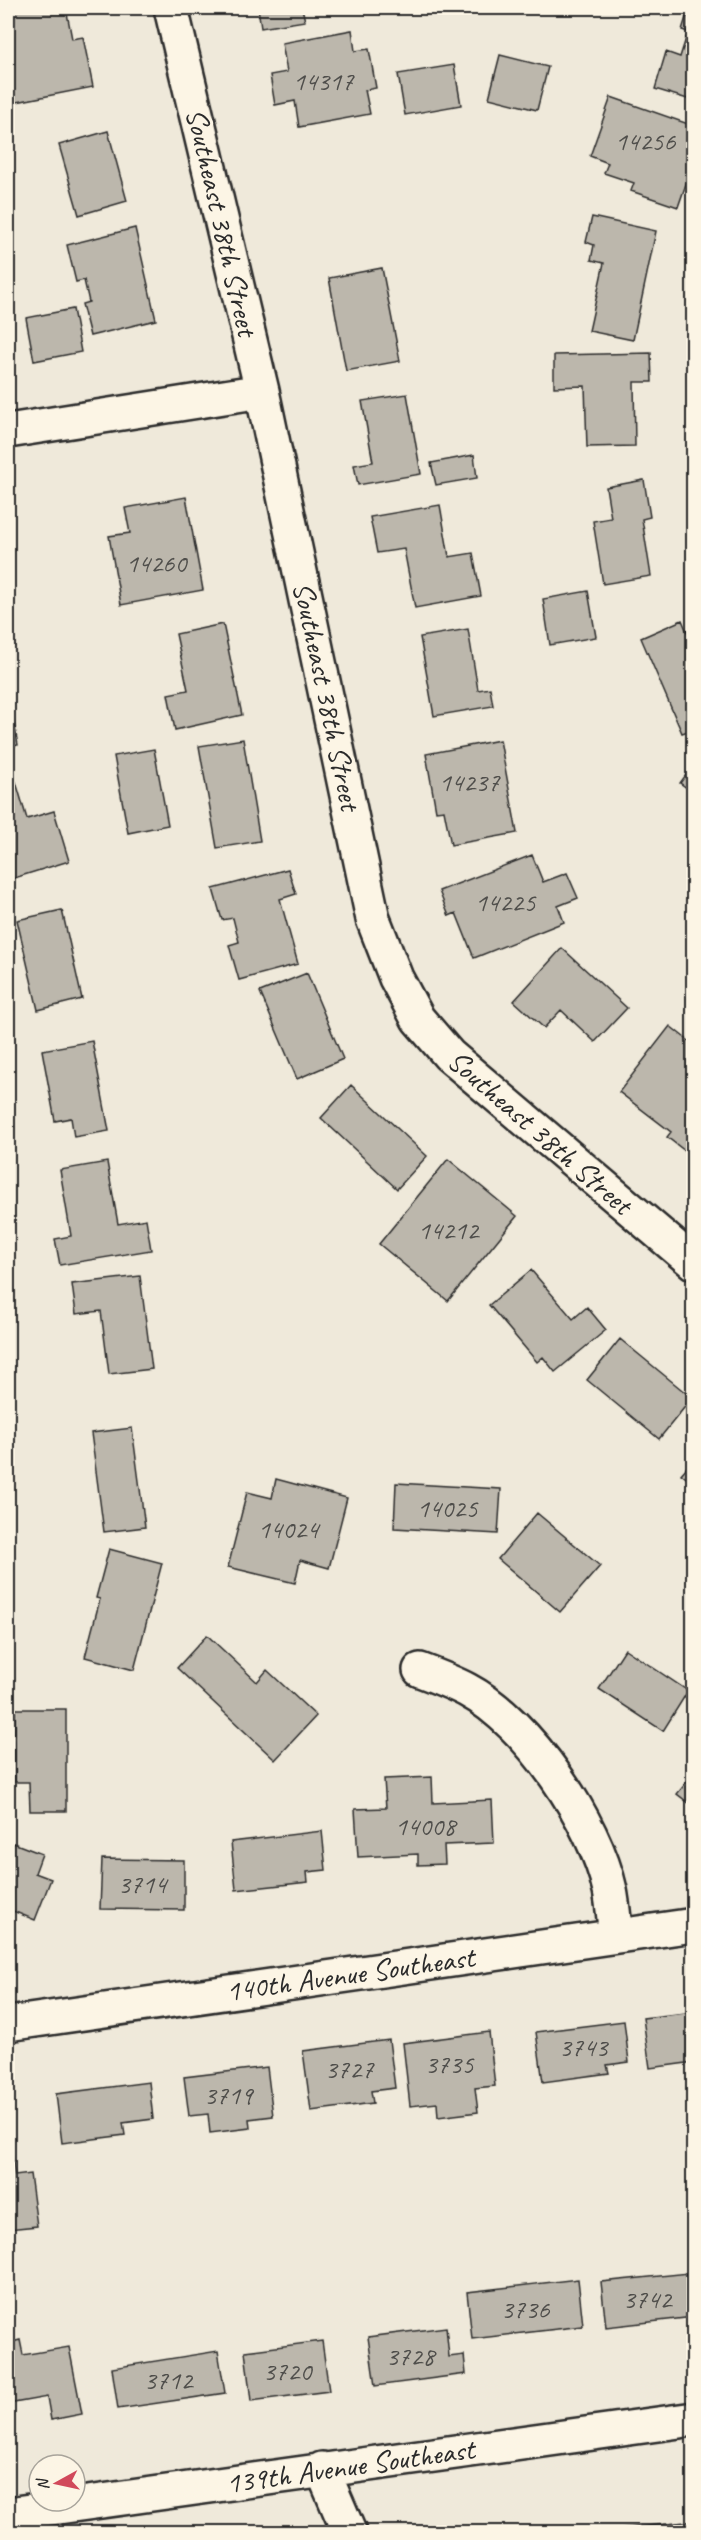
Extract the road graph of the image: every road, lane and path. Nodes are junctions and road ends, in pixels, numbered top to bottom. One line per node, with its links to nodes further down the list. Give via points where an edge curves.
1 (171, 8): 2 (street, Southeast 38th Street)
2 (262, 391): 3 (street); 4 (street, Southeast 38th Street, via 373,919 396,978 418,1019 449,1055)
3 (8, 431)
4 (693, 1263)
5 (420, 1670): 7 (street, via 468,1690 508,1720 552,1770 588,1830 610,1889)
6 (693, 1925): 7 (street, 140th Avenue Southeast)
7 (616, 1936): 8 (street, 140th Avenue Southeast)
8 (8, 2024)
9 (693, 2419): 10 (street, 139th Avenue Southeast)
10 (322, 2469): 11 (street, 139th Avenue Southeast); 12 (street)
11 (8, 2514)
12 (349, 2532)

